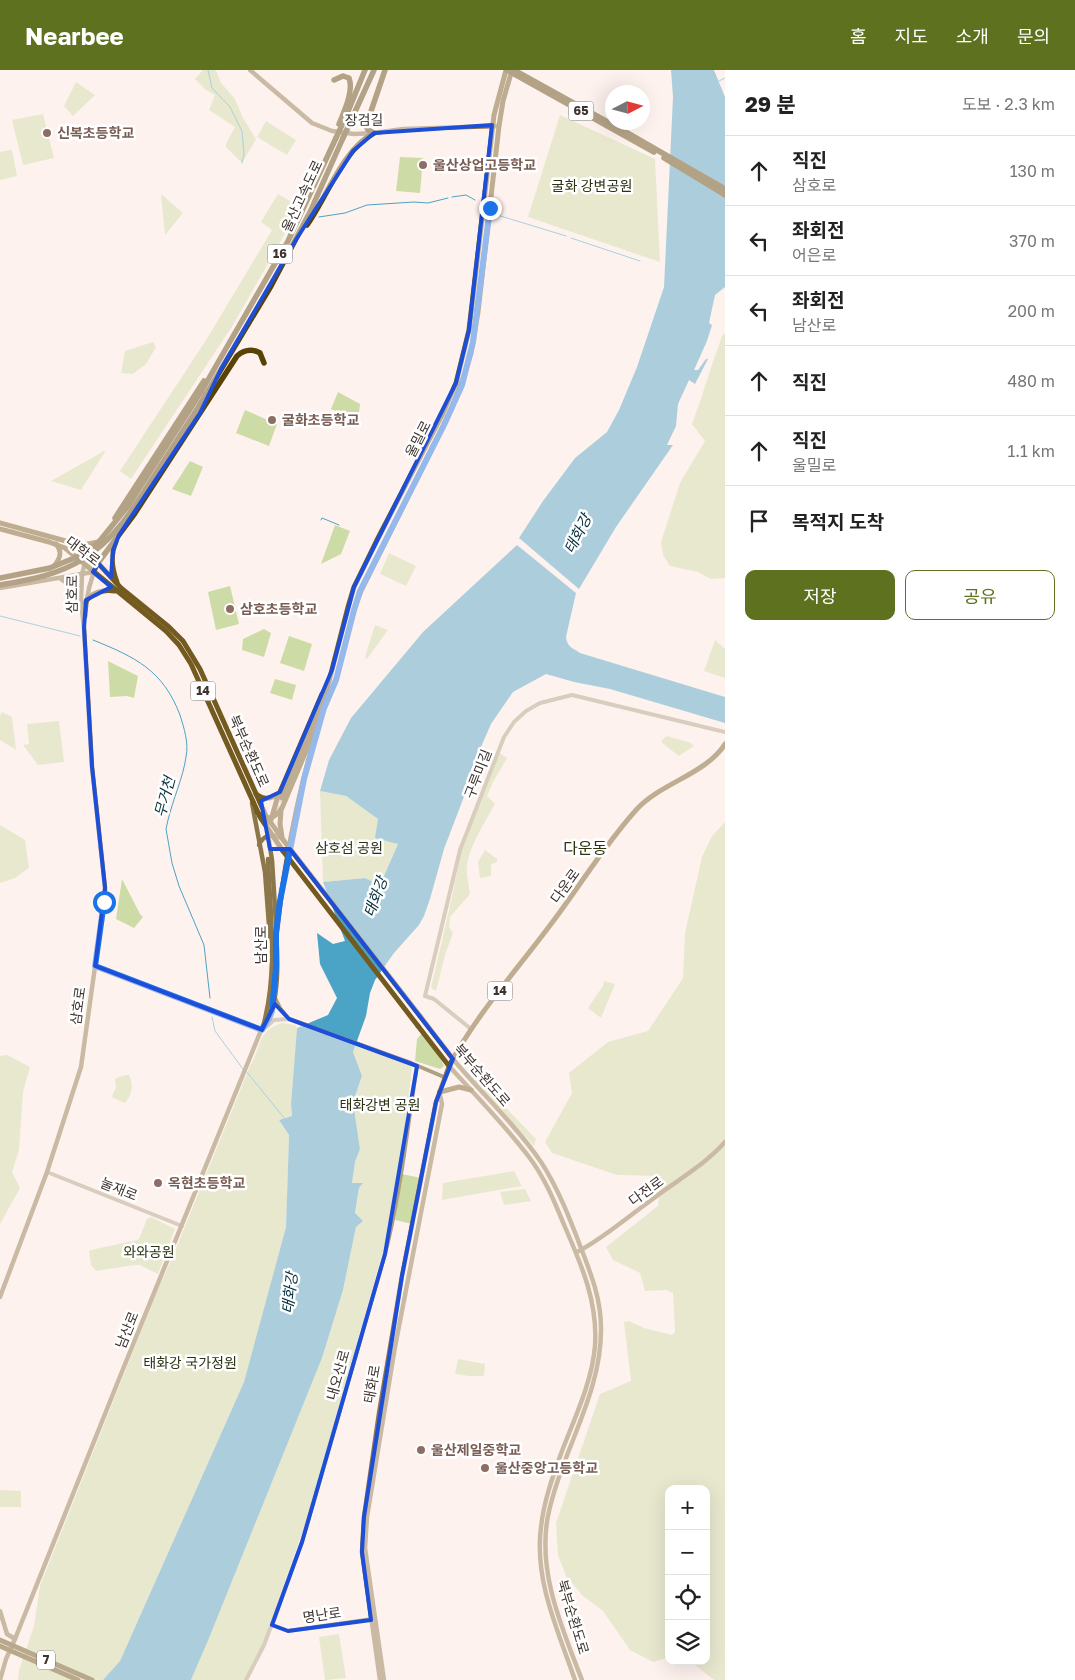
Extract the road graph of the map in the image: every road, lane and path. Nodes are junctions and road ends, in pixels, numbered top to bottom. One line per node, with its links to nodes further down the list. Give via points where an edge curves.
1 (250, 70): 11 (main road, 장검길, via 312,123 332,131)
2 (365, 70): 8 (highway, 울산고속도로 / 16)
3 (374, 70): 8 (highway, 울산고속도로 / 16)
4 (385, 70): 11 (highway, via 366,126)
5 (506, 70): 9 (main road, 울밀로); 13 (highway, 65, bridge)
6 (513, 70): 10 (main road, 울밀로); 12 (highway, 65, bridge)
7 (334, 80): 8 (highway, via 344,76 349,78 351,85)
8 (344, 125): 14 (highway, 울산고속도로 / 16, bridge, via 343,138); 16 (highway, 울산고속도로 / 16, bridge, via 288,241)
9 (492, 125): 10 (main road, 장검길); 11 (main road, 장검길); 40 (main road, 울밀로, via 469,325 453,391 354,587 337,653)
10 (499, 126): 36 (main road, 울밀로, via 478,312 465,373 451,410 360,591 336,680)
11 (374, 133): 14 (highway, via 361,142 346,160)
12 (725, 189)
13 (725, 195)
14 (297, 238): 16 (highway, 울산고속도로 / 16, via 272,286)
15 (264, 363): 17 (highway, via 254,350 237,356)
16 (218, 367): 17 (highway); 21 (highway, via 194,394); 30 (highway, 울산고속도로 / 16, bridge, via 128,506 98,543 79,556 50,568); 33 (highway, 울산고속도로 / 16, bridge, via 199,406 134,507 107,542 70,566)
17 (200, 413): 20 (highway)
18 (0, 523): 22 (main road, 대학로 / 14)
19 (0, 528): 23 (main road, 대학로 / 14)
20 (119, 535): 26 (highway); 32 (main road, via 112,561)
21 (98, 542): 22 (main road); 24 (highway)
22 (72, 543): 24 (main road, 대학로 / 14)
23 (56, 544): 25 (main road, 대학로 / 14); 27 (main road, via 60,555)
24 (90, 557): 25 (main road, 삼호로); 26 (main road, 대학로 / 14)
25 (85, 563): 26 (main road); 27 (main road); 28 (main road, 대학로 / 14); 29 (main road, 삼호로)
26 (98, 563): 28 (main road, 삼호로); 32 (main road, 북부순환도로 / 14)
27 (54, 566): 30 (main road)
28 (93, 572): 29 (main road); 34 (main road, 대학로 / 14); 35 (main road, 삼호로)
29 (82, 574): 31 (main road); 35 (main road, 삼호로)
30 (0, 577)
31 (57, 578): 33 (main road); 35 (main road, via 72,585)
32 (118, 585): 39 (main road, 북부순환도로 / 14, via 169,627 188,648)
33 (0, 587)
34 (118, 592): 35 (main road, via 97,593); 41 (main road, 북부순환도로 / 14, via 166,631 184,652)
35 (83, 601): 51 (main road, 삼호로, via 92,767 105,888)
36 (324, 708): 42 (main road); 50 (main road, via 304,779)
37 (725, 732): 58 (street, 구루미길, via 572,695 540,703 514,722 504,737 460,850 425,996)
38 (725, 744): 58 (main road, 다운로 / 14, via 712,759 639,807)
39 (256, 794): 40 (main road, via 268,799); 44 (main road, 북부순환도로)
40 (281, 795): 44 (main road, 울밀로)
41 (251, 798): 43 (main road, 북부순환도로 / 14); 47 (main road)
42 (282, 808): 44 (main road); 46 (main road, via 280,828)
43 (257, 812): 44 (main road); 45 (main road, 북부순환도로)
44 (269, 819): 45 (main road); 46 (main road, 북부순환도로)
45 (271, 835): 46 (main road); 47 (main road, via 262,839); 48 (main road, 북부순환도로); 49 (main road)
46 (284, 841): 61 (main road, 북부순환도로, bridge)
47 (259, 846): 52 (main road, via 265,879)
48 (283, 851): 49 (main road, via 275,850); 60 (main road, 북부순환도로, bridge)
49 (270, 858): 50 (main road, 남산로); 52 (main road, 남산로)
50 (276, 934): 53 (main road, 남산로)
51 (95, 966): 59 (main road); 68 (main road, 삼호로, via 81,1067)
52 (272, 973): 54 (main road, 남산로)
53 (274, 992): 55 (main road, 남산로); 57 (street, via 278,1005)
54 (267, 1010): 55 (street); 59 (main road, 남산로)
55 (269, 1019): 56 (street); 59 (main road, 남산로)
56 (277, 1019): 57 (street); 59 (street)
57 (291, 1020): 62 (street)
58 (471, 1029): 61 (main road, 다운로 / 14)
59 (262, 1030): 69 (main road, 남산로)
60 (443, 1058): 63 (main road, 북부순환도로); 64 (main road)
61 (453, 1059): 63 (main road, 다운로 / 14); 70 (main road, 북부순환도로, via 542,1164)
62 (417, 1066): 64 (street); 75 (street, 내오산로, via 385,1254 302,1542)
63 (449, 1066): 64 (main road, 태화로); 65 (main road, 북부순환도로)
64 (445, 1076): 66 (main road, 태화로)
65 (470, 1090): 66 (main road, via 459,1087); 71 (main road, 북부순환도로, via 533,1163 549,1190)
66 (440, 1094): 74 (main road, 태화로, via 442,1104 395,1347 368,1517 365,1548)
67 (725, 1142): 70 (main road, 다전로, via 688,1175)
68 (47, 1172): 69 (street, 눌재로); 72 (main road, 삼호로)
69 (182, 1226): 77 (main road, 남산로)
70 (582, 1250): 71 (main road, 다전로); 86 (main road, 북부순환도로, via 600,1307 599,1359 583,1415 554,1494 546,1541 553,1598)
71 (576, 1253): 85 (main road, 북부순환도로, via 592,1300 594,1353 548,1492 540,1541 542,1575 548,1600)
72 (0, 1297)
73 (0, 1611): 77 (main road, via 8,1634)
74 (373, 1619): 75 (street, 명난로, via 288,1631); 83 (main road, 태화로); 84 (main road, 태화로)
75 (272, 1625): 82 (street, 내오산로)
76 (0, 1640): 81 (highway, 7, bridge)
77 (15, 1640): 79 (main road, via 6,1659)
78 (0, 1646): 80 (highway, 7, bridge)
79 (2, 1680)
80 (78, 1680)
81 (92, 1680)
82 (246, 1680)
83 (380, 1680)
84 (384, 1680)
85 (575, 1680)
86 (582, 1680)

